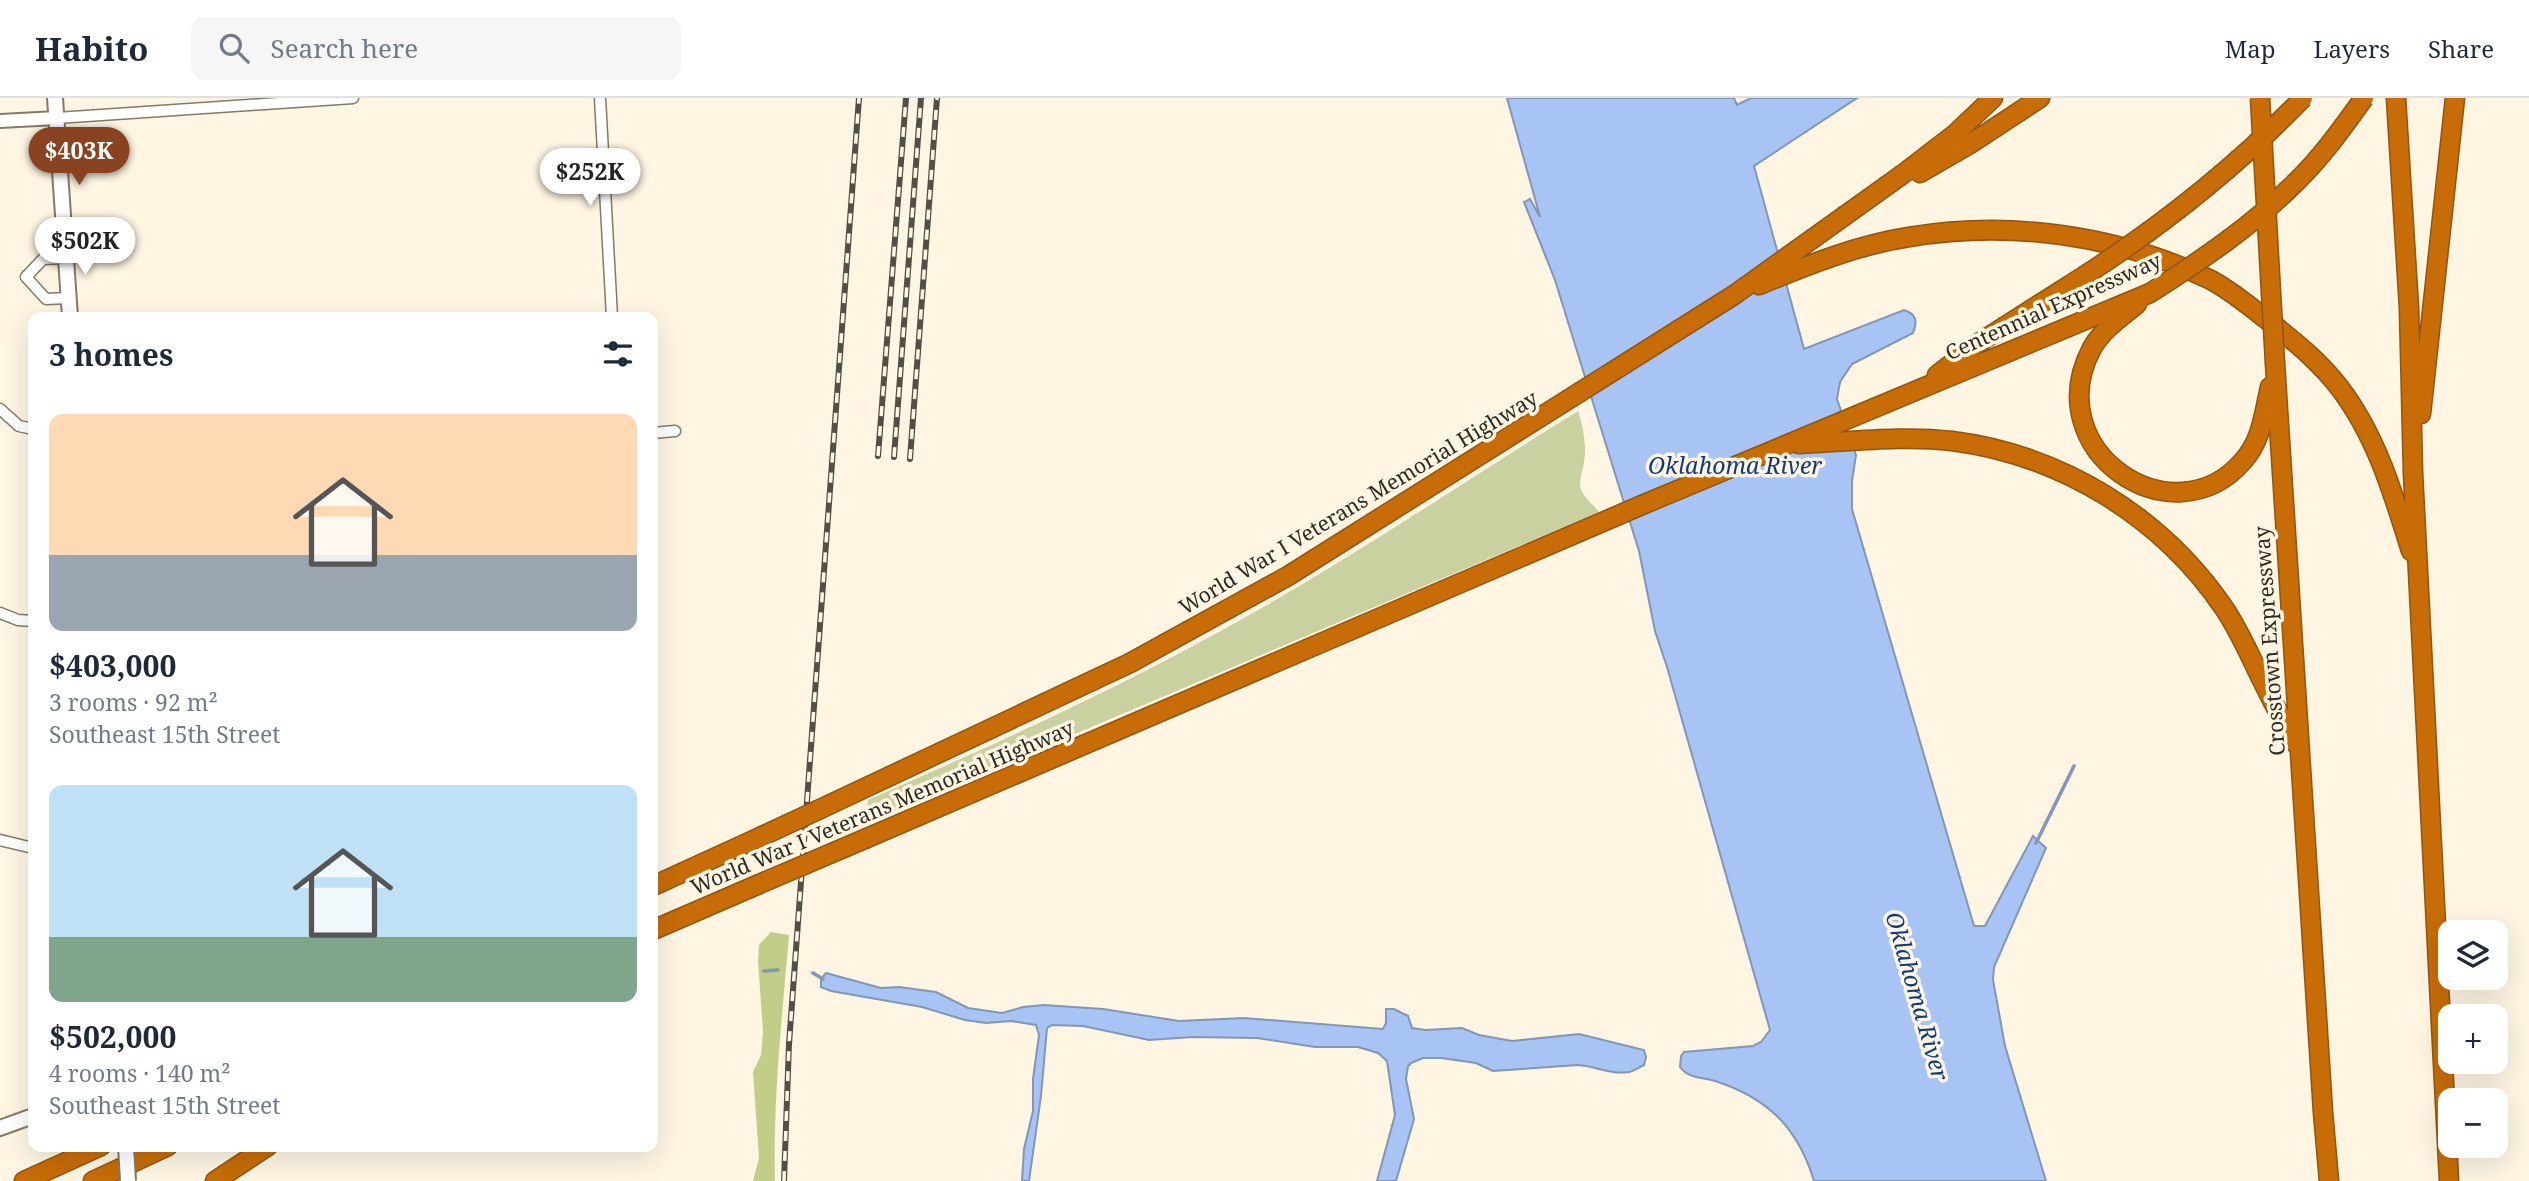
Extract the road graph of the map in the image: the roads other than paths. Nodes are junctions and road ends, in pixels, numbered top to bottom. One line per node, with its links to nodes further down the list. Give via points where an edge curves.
1 (55, 98): 12 (main road)
2 (353, 98): 11 (street)
3 (600, 98): 20 (street)
4 (1993, 98): 14 (highway, via 1955,134)
5 (2040, 98): 14 (highway)
6 (2260, 98): 21 (highway, Crosstown Expressway, bridge)
7 (2303, 98): 22 (highway, bridge, via 2240,158 2176,209 2084,276 1977,344)
8 (2364, 98): 16 (highway, Centennial Expressway, bridge, via 2296,183 2239,233)
9 (2396, 98): 28 (highway)
10 (2455, 98): 28 (highway)
11 (228, 102): 12 (street)
12 (57, 118): 13 (street); 15 (main road)
13 (0, 121)
14 (1857, 209): 17 (highway)
15 (66, 258): 18 (main road); 18 (street, via 43,259 26,277 46,299)
16 (2150, 293): 21 (highway, via 2099,338 2084,368 2080,395 2086,432 2100,456 2137,484 2189,490 2231,472 2259,436); 22 (highway, Centennial Expressway)
17 (1734, 295): 29 (highway, via 1827,257 1909,237 1956,232 2034,231 2126,248 2210,280 2298,344 2340,388 2381,460); 35 (highway, World War I Veterans Memorial Highway, bridge, via 1320,557 1190,632 1055,700)
18 (69, 298): 19 (main road)
19 (70, 312)
20 (612, 312)
21 (2275, 363): 32 (highway, Crosstown Expressway)
22 (1918, 390): 27 (highway, Centennial Expressway)
23 (0, 409): 24 (street, via 19,426)
24 (28, 426)
25 (675, 431): 26 (street)
26 (658, 433)
27 (1784, 445): 32 (highway, via 1951,441 2008,453 2081,480 2140,517 2187,561 2226,611); 36 (highway, World War I Veterans Memorial Highway, bridge)
28 (2413, 473): 29 (highway)
29 (2420, 581): 48 (highway)
30 (0, 613): 31 (street)
31 (28, 620)
32 (2299, 751): 47 (highway, Crosstown Expressway)
33 (0, 840): 34 (street)
34 (28, 847)
35 (658, 882)
36 (658, 928)
37 (28, 1117): 38 (main road)
38 (0, 1128)
39 (88, 1152): 43 (highway)
40 (126, 1152): 45 (main road, bridge)
41 (155, 1152): 44 (highway)
42 (259, 1152): 46 (highway)
43 (24, 1181)
44 (93, 1181)
45 (128, 1181)
46 (215, 1181)
47 (2329, 1181)
48 (2449, 1181)

